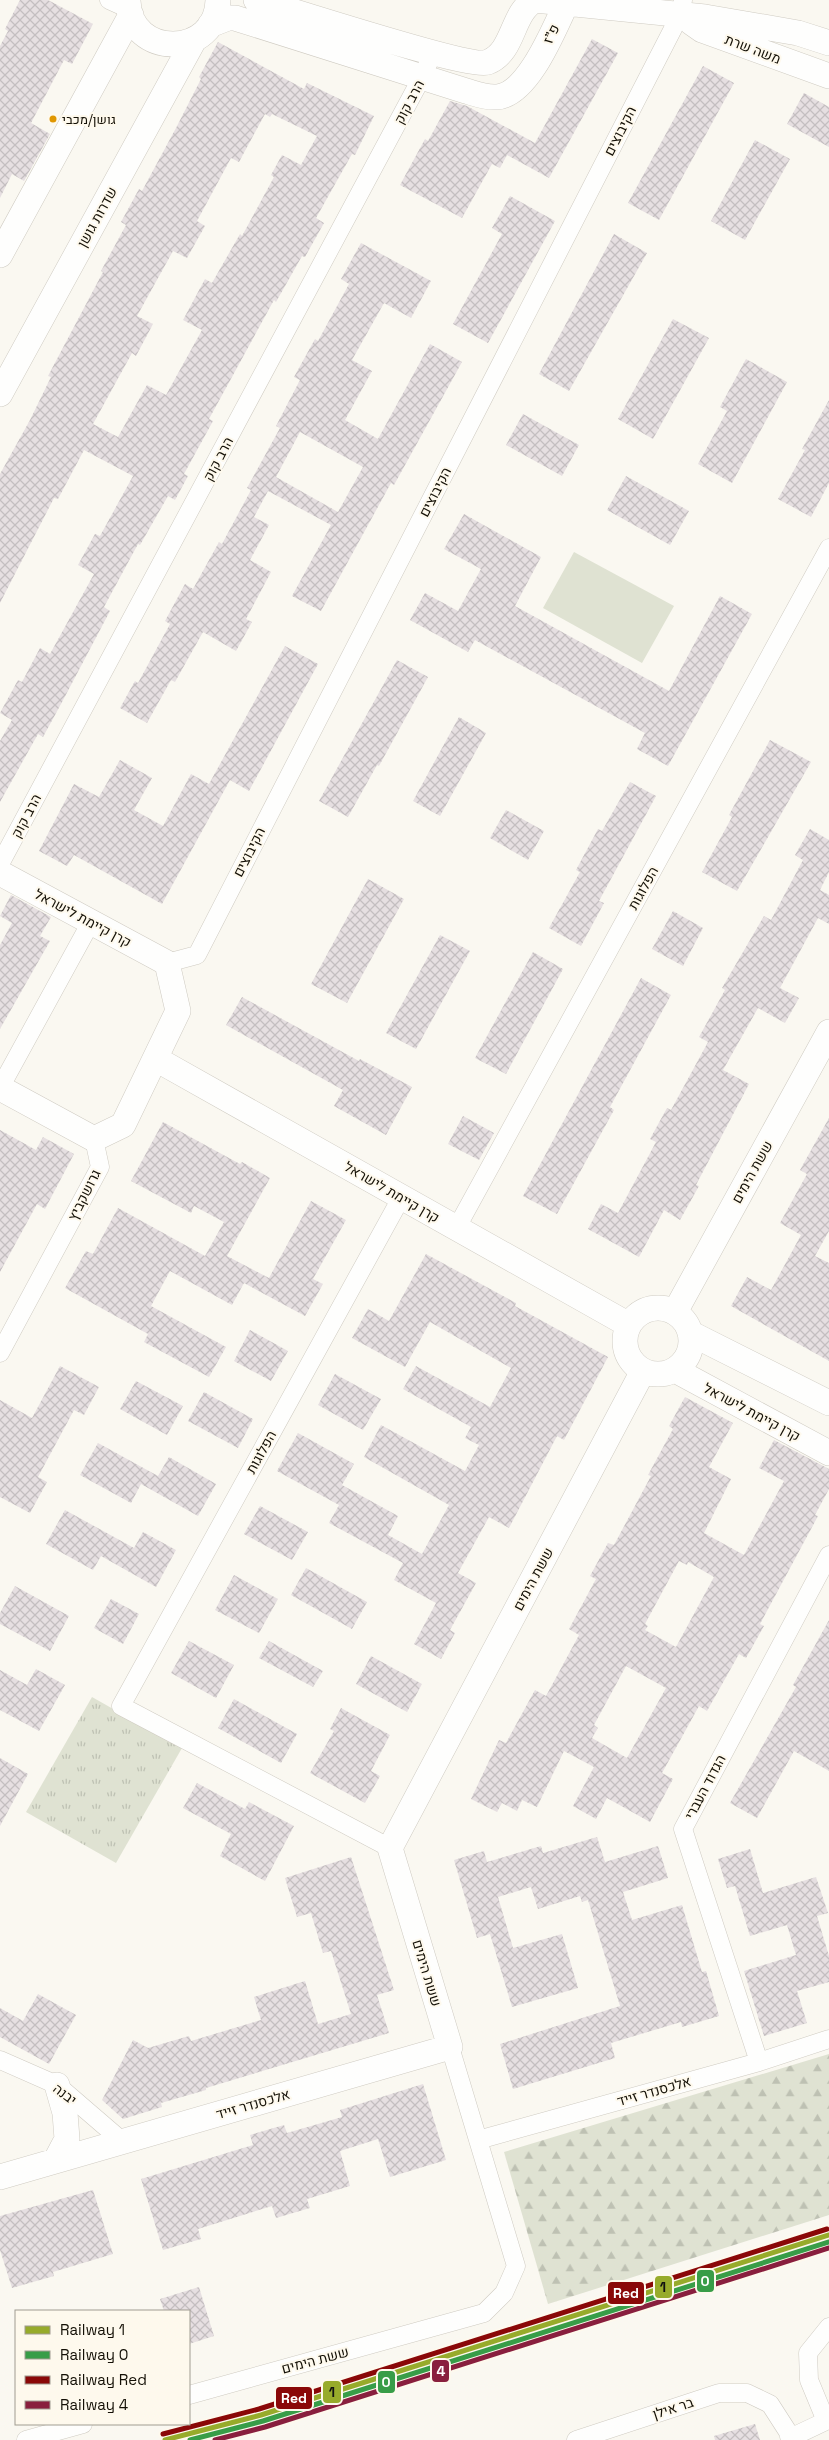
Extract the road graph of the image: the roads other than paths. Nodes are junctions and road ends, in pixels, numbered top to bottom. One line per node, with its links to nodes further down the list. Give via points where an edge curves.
1 (218, 0): 6 (street, שדרות גושן, via 215,16)
2 (256, 0): 8 (street, פ"ז)
3 (566, 2): 5 (street, משה שרת); 8 (street, פ"ז, via 542,0 526,6 502,52 486,63); 10 (street, פ"ז, via 545,47 511,93 498,97 483,96)
4 (124, 6): 6 (street, פ"ז, via 138,29 157,41 179,45); 11 (street)
5 (681, 7): 7 (street, משה שרת); 9 (street, משה שרת, via 702,30); 17 (street, הקיבוצים, via 197,955)
6 (202, 33): 10 (street, פ"ז, via 228,18 235,18); 12 (street, שדרות גושן)
7 (829, 43)
8 (433, 53): 10 (street, הרב קוק)
9 (829, 76)
10 (422, 77): 14 (street, הרב קוק)
11 (0, 255)
12 (0, 394)
13 (829, 548): 23 (street, הפלוגות)
14 (0, 864)
15 (0, 873): 16 (street, קרן קיימת לישראל)
16 (91, 922): 17 (street, קרן קיימת לישראל); 20 (street)
17 (167, 963): 19 (street, via 178,1011)
18 (829, 1032): 24 (street, ששת הימים)
19 (156, 1058): 21 (street, via 123,1125); 22 (street, קרן קיימת לישראל)
20 (0, 1088): 21 (street)
21 (94, 1139): 27 (street, גרושקביץ, via 100,1167)
22 (401, 1198): 23 (street, קרן קיימת לישראל); 33 (street, הפלוגות, via 121,1706)
23 (456, 1229): 25 (street, קרן קיימת לישראל)
24 (675, 1312): 25 (street, via 665,1308 644,1311); 26 (street)
25 (629, 1325): 29 (street, via 625,1346 632,1360)
26 (690, 1333): 28 (street, via 689,1354); 30 (street)
27 (0, 1352)
28 (675, 1370): 29 (street, via 665,1374); 31 (street, קרן קיימת לישראל)
29 (644, 1371): 33 (street, ששת הימים)
30 (829, 1403)
31 (829, 1453)
32 (829, 1555): 37 (street, הגדוד העברי, via 683,1829)
33 (390, 1848): 35 (street, ששת הימים)
34 (829, 2040): 37 (street, אלכסנדר זייד)
35 (450, 2047): 39 (street, ששת הימים); 40 (street, אלכסנדר זייד)
36 (0, 2060): 38 (street, יבנה)
37 (759, 2062): 39 (street, אלכסנדר זייד)
38 (57, 2085): 40 (street, יבנה); 41 (street, via 65,2113 67,2139)
39 (478, 2140): 44 (street, ששת הימים, via 516,2266 504,2293 484,2313)
40 (122, 2141): 41 (street, אלכסנדר זייד)
41 (56, 2160): 42 (street, אלכסנדר זייד)
42 (0, 2177)
43 (829, 2328): 46 (street, via 808,2353 809,2380 826,2421)
44 (190, 2395)
45 (79, 2425): 47 (street)
46 (790, 2439): 48 (street, בר אילן, via 770,2404 747,2393 719,2393)
47 (26, 2440)
48 (576, 2440)

